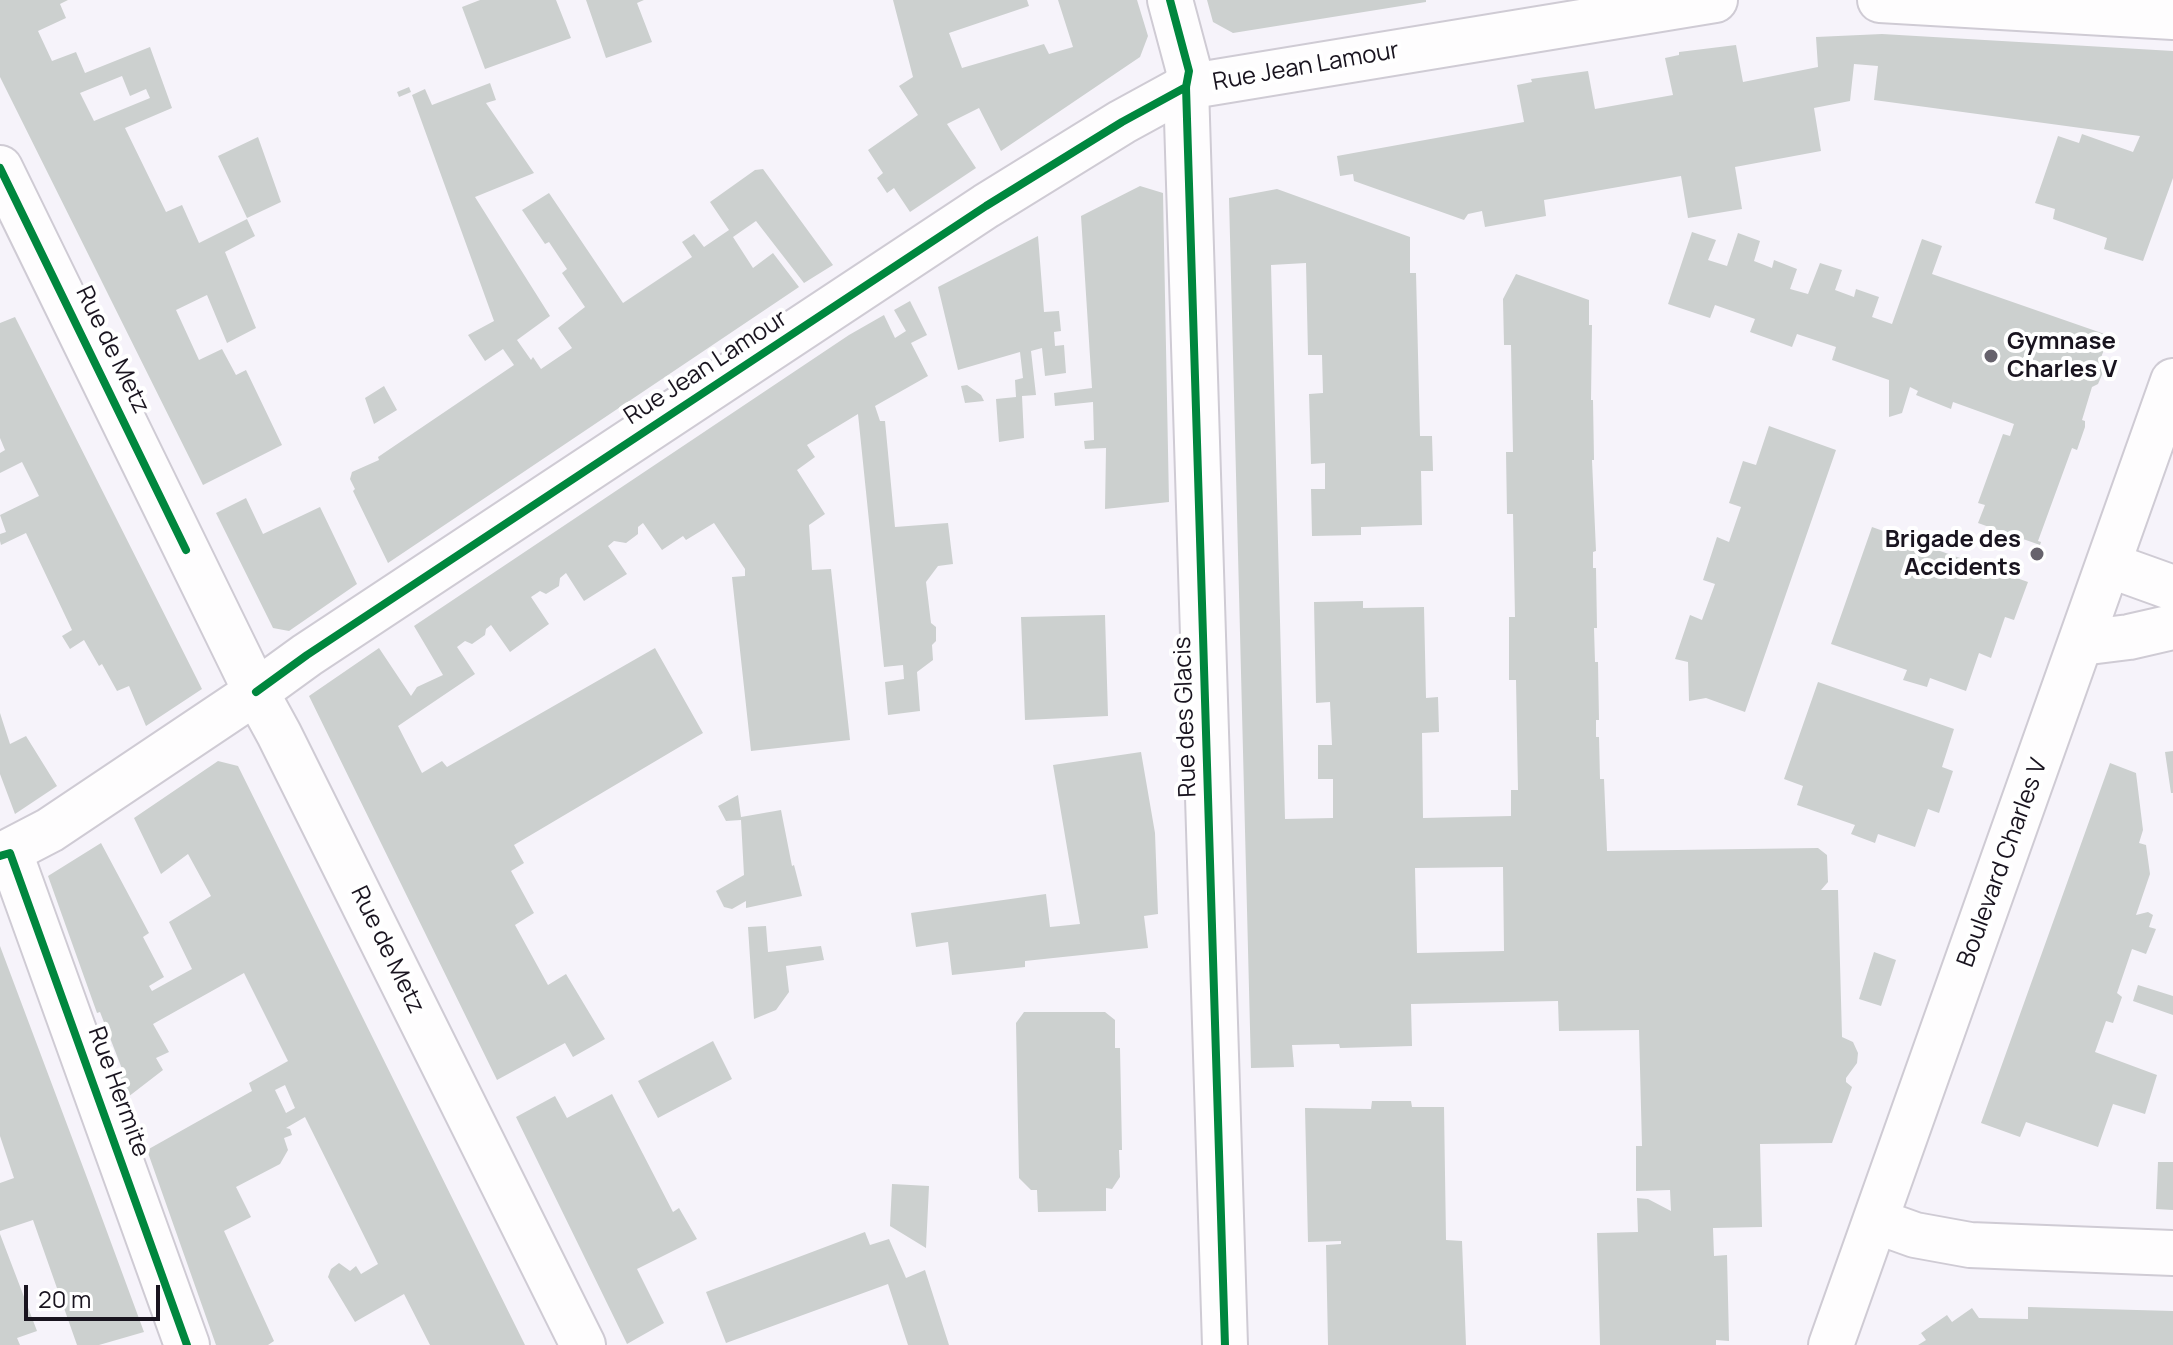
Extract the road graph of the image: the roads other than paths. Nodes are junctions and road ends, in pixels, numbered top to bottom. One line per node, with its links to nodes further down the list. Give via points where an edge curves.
1 (1170, 0): 5 (street, Rue des Glacis, via 1189,71)
2 (1715, 0): 5 (street, Rue Jean Lamour)
3 (1880, 0): 4 (street)
4 (2173, 17)
5 (1186, 87): 12 (street, Rue Jean Lamour, via 986,206); 18 (street, Rue des Glacis)
6 (0, 168): 12 (street, Rue de Metz)
7 (2173, 381): 8 (street, Boulevard Charles V)
8 (2109, 565): 9 (street); 11 (street, Boulevard Charles V)
9 (2173, 588)
10 (2173, 627): 11 (street)
11 (2081, 643): 14 (street, Boulevard Charles V)
12 (256, 692): 13 (street, Rue Jean Lamour, via 50,830); 17 (street, Rue de Metz)
13 (5, 854): 16 (street, Rue Hermite)
14 (1876, 1221): 15 (street, via 1970,1245); 19 (street, Boulevard Charles V)
15 (2173, 1253)
16 (187, 1345)
17 (583, 1345)
18 (1225, 1345)
19 (1831, 1345)

